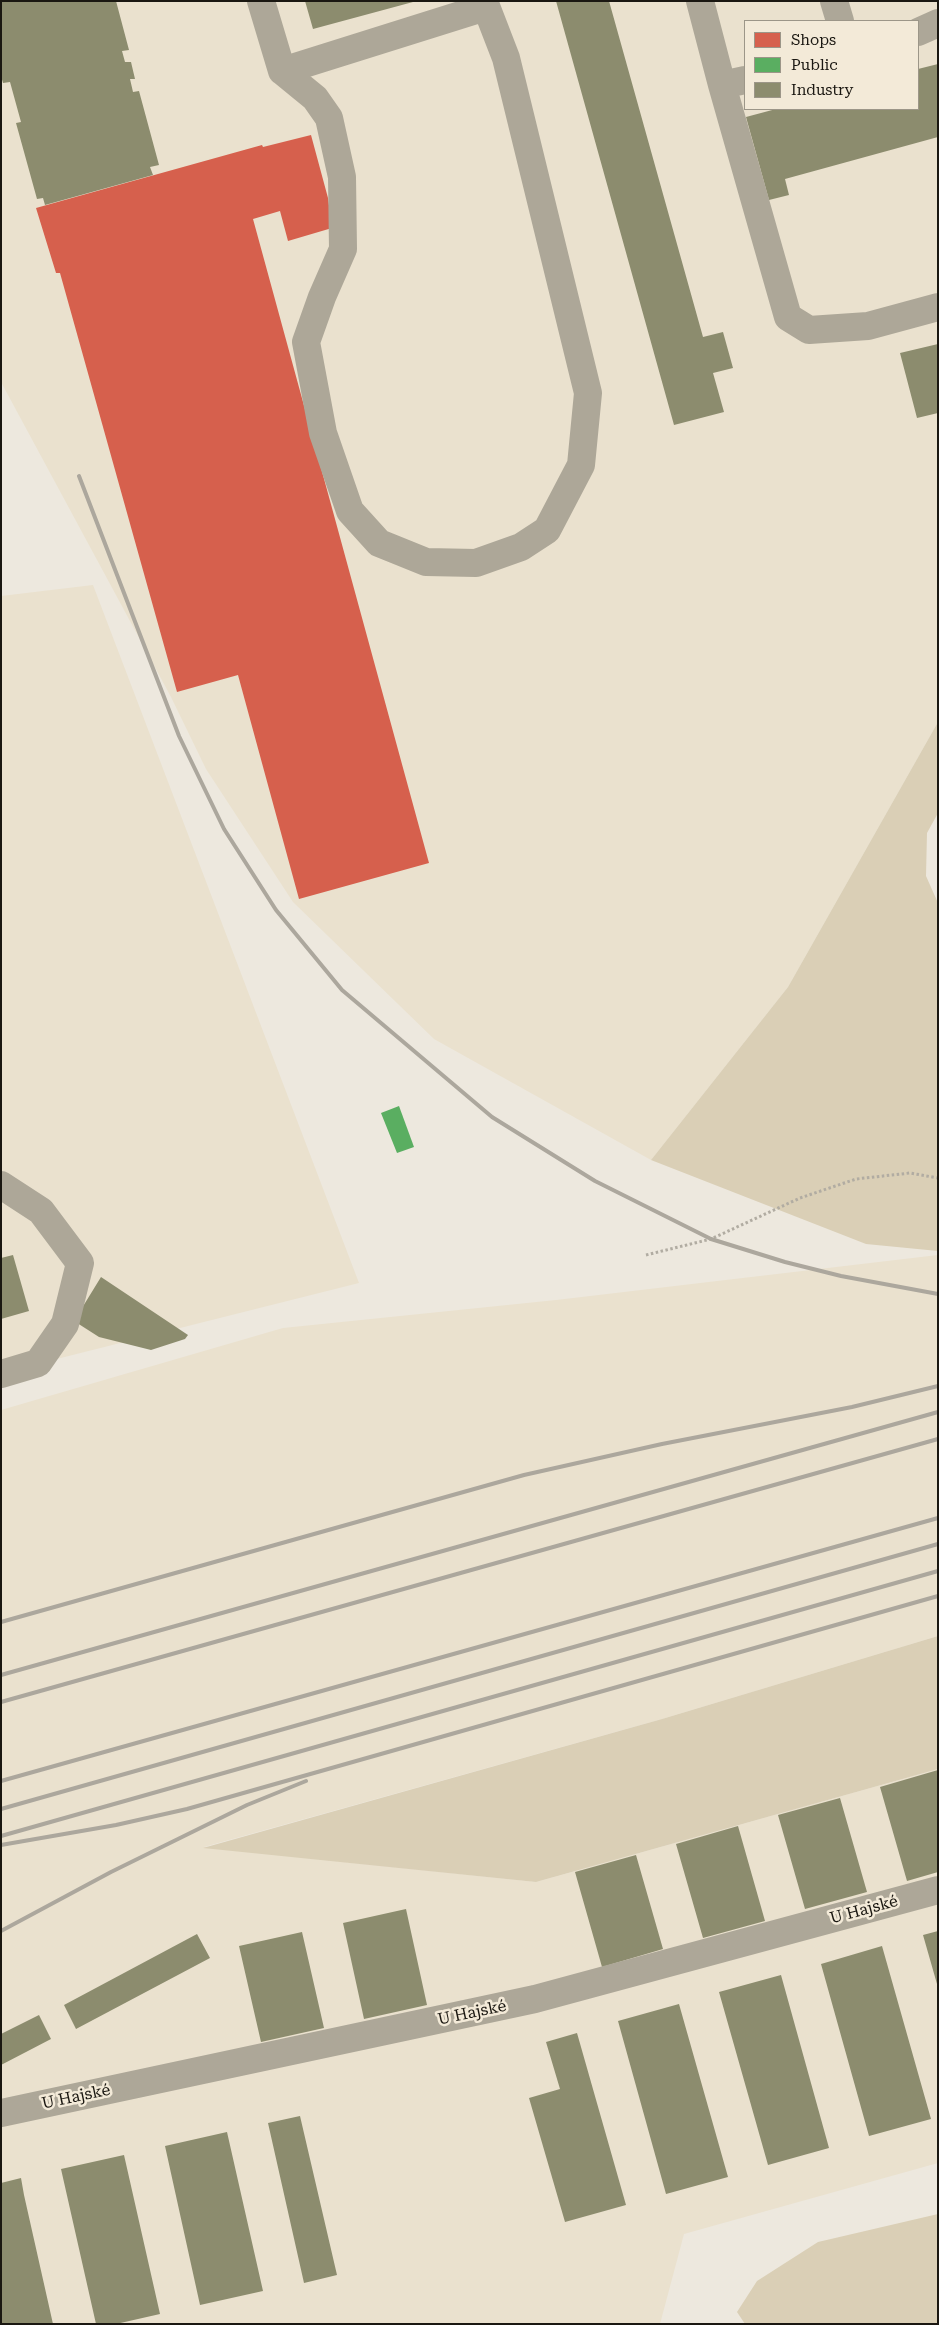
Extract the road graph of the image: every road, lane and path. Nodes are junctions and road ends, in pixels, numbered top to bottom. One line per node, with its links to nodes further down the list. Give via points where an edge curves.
1 (261, 1): 8 (lane)
2 (700, 1): 9 (lane)
3 (834, 1): 5 (lane)
4 (485, 4): 8 (lane); 8 (lane, via 506,58 588,393 581,464 547,530 521,548 476,563 426,562 379,543 350,511 323,433 306,342 343,249 342,177 328,118 315,98)
5 (840, 20)
6 (938, 23): 7 (lane)
7 (919, 32)
8 (282, 71)
9 (734, 82): 10 (lane, via 788,317 808,330 868,326)
10 (938, 307)
11 (938, 1178): 13 (path, via 910,1173 856,1179 800,1198 711,1239)
12 (1, 1185): 14 (lane, via 41,1211 80,1263 65,1324 44,1355 38,1362)
13 (646, 1255)
14 (1, 1374)
15 (938, 1890): 16 (lane, U Hajské, via 535,1999)
16 (1, 2113)

